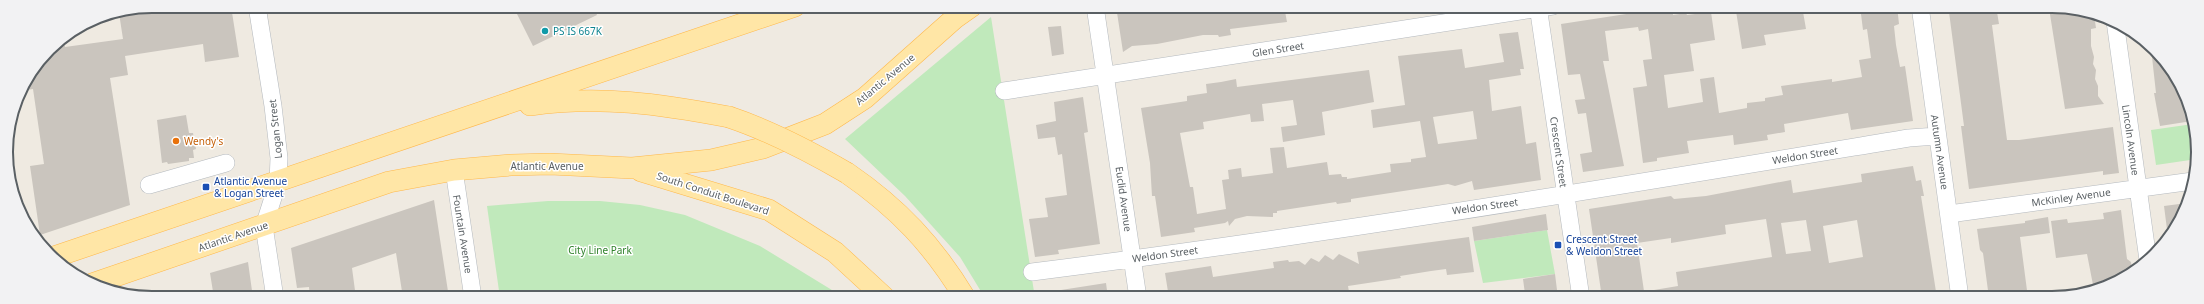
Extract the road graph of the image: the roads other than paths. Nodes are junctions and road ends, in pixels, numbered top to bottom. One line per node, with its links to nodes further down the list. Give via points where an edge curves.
1 (258, 13): 17 (street, Logan Street, via 273,106 279,158)
2 (774, 13): 11 (main road)
3 (962, 13): 14 (main road, Atlantic Avenue, via 865,98 825,124 756,150 712,160)
4 (1096, 13): 9 (street, Euclid Avenue)
5 (1505, 13): 9 (street, Glen Street)
6 (1544, 13): 20 (street, Crescent Street)
7 (1921, 13): 12 (street, Autumn Avenue)
8 (2116, 29): 19 (street, Lincoln Avenue)
9 (1105, 76): 10 (street, Glen Street); 25 (street, Euclid Avenue)
10 (1004, 91)
11 (474, 114): 17 (main road); 31 (main road, bridge, via 565,100 615,100 676,107 752,125 813,153 877,194 902,216 947,268)
12 (1937, 136): 20 (street, Weldon Street); 21 (street, Autumn Avenue)
13 (226, 163): 18 (street)
14 (632, 168): 15 (main road, Atlantic Avenue, via 550,164); 30 (main road, South Conduit Boulevard, via 769,210 835,252)
15 (454, 170): 22 (main road, Atlantic Avenue, via 389,182); 29 (street, Fountain Avenue)
16 (2188, 181): 19 (street, McKinley Avenue)
17 (278, 182): 22 (street, Logan Street); 24 (main road)
18 (149, 184)
19 (2138, 188): 21 (street, McKinley Avenue); 23 (street, Lincoln Avenue)
20 (1565, 194): 25 (street, Weldon Street); 33 (street, Crescent Street)
21 (1949, 214): 34 (street, Autumn Avenue)
22 (264, 226): 27 (main road, Atlantic Avenue); 28 (street, Logan Street)
23 (2147, 253)
24 (60, 255)
25 (1132, 259): 26 (street, Weldon Street); 32 (street, Euclid Avenue)
26 (1032, 272)
27 (100, 281)
28 (274, 291)
29 (472, 291)
30 (877, 291)
31 (961, 291)
32 (1137, 291)
33 (1580, 291)
34 (1959, 291)

